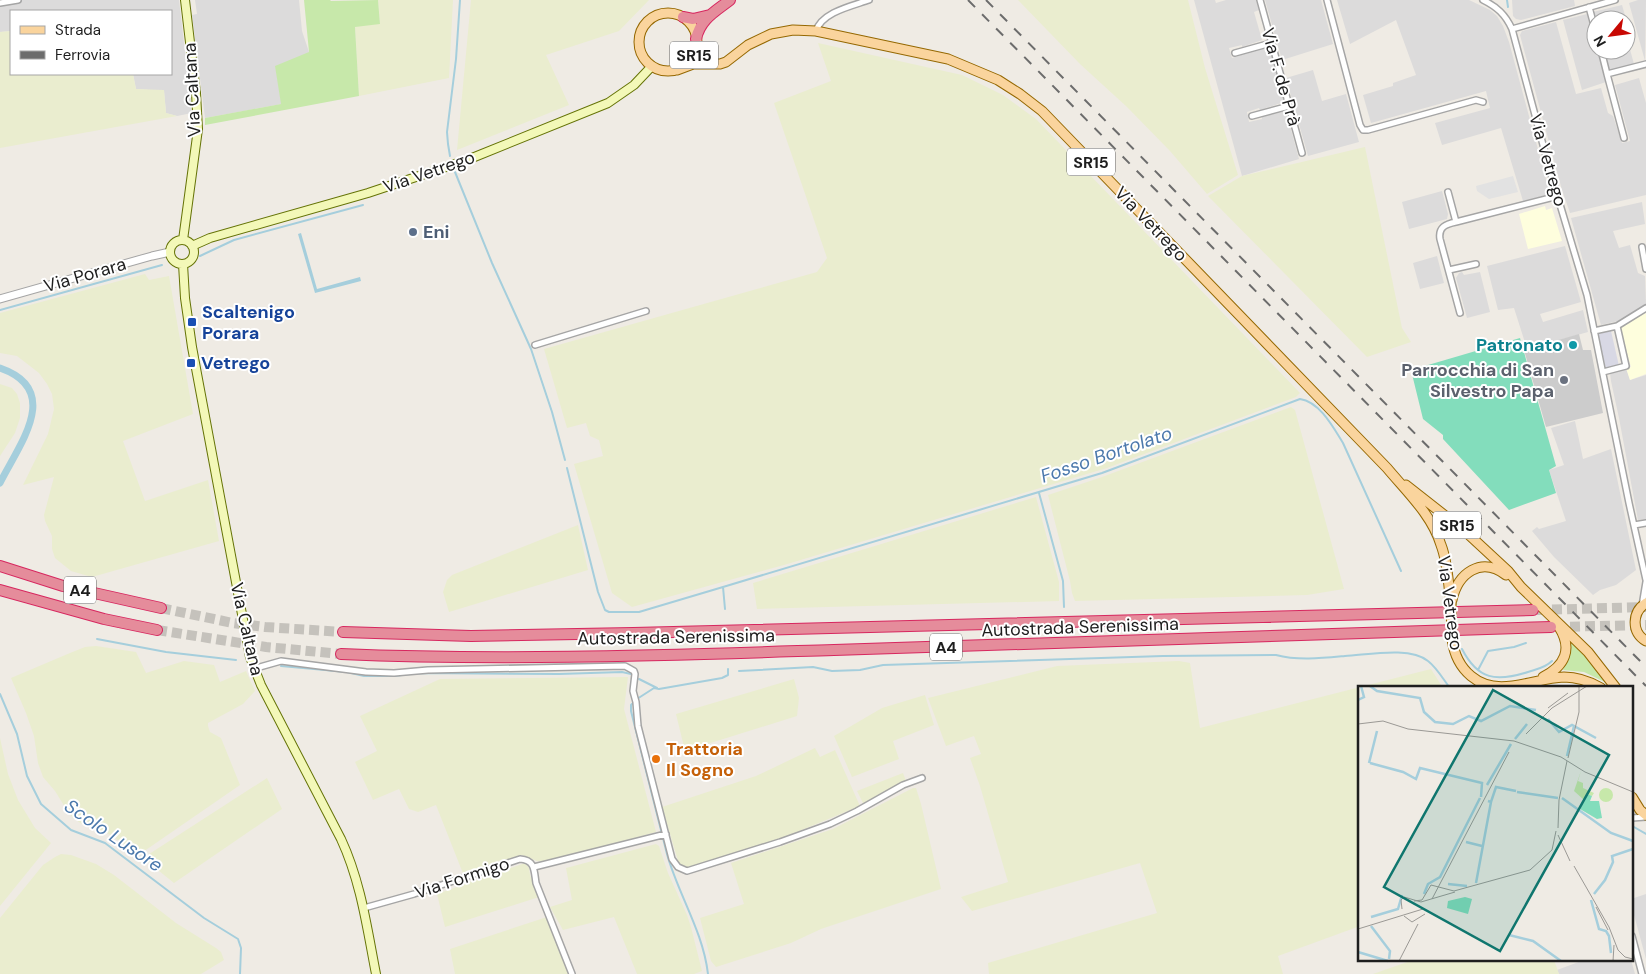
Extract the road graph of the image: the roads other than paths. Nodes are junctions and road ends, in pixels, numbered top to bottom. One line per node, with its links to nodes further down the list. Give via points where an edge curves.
1 (18, 0): 9 (street)
2 (185, 0): 33 (main road, Via Caltana, via 198,129)
3 (730, 0): 12 (highway)
4 (869, 0): 15 (street, via 828,16)
5 (1260, 0): 17 (street, Via F. de Prà)
6 (1327, 0): 25 (street, via 1362,128 1368,130 1476,100)
7 (1483, 0): 14 (street, Via Vetrego, via 1503,14)
8 (1615, 0): 10 (street)
9 (4, 2)
10 (1589, 7): 11 (street); 14 (street)
11 (1590, 10)
12 (711, 14): 13 (highway); 16 (highway, via 700,26)
13 (683, 18): 16 (main road, SR15, via 690,24); 22 (main road, SR15, via 663,14 650,19 642,30 640,50)
14 (1512, 29): 31 (street, Via Vetrego)
15 (816, 31): 20 (main road, Via Vetrego / SR15, via 793,30 771,34 748,44 726,62); 49 (main road, Via Vetrego / SR15, via 948,59 998,80 1020,94 1042,111)
16 (697, 41): 20 (main road, via 705,60); 23 (main road, SR15, via 689,62)
17 (1271, 43): 18 (street); 26 (street, Via F. de Prà)
18 (1235, 53)
19 (1604, 60): 24 (street)
20 (713, 64): 23 (main road, Via Vetrego, via 693,64)
21 (1646, 64): 24 (street)
22 (652, 66): 23 (main road, Via Vetrego / SR15, via 660,70); 34 (main road, Via Vetrego, via 634,84 608,102 467,160)
23 (677, 70)
24 (1607, 74): 28 (street)
25 (1483, 102)
26 (1289, 106): 27 (street); 29 (street, Via F. de Prà)
27 (1252, 116)
28 (1624, 138)
29 (1302, 153)
30 (1448, 192): 32 (street)
31 (1558, 196): 32 (street); 46 (street, Via Vetrego, via 1587,294)
32 (1456, 222): 40 (street, via 1444,225 1439,233)
33 (183, 240): 34 (main road); 36 (main road, via 176,242)
34 (192, 246): 37 (main road, Via Caltana, via 191,260)
35 (1642, 247): 39 (street)
36 (170, 252): 37 (main road, via 174,260); 41 (street, Via Porara)
37 (183, 264): 66 (main road, Via Caltana, via 192,347)
38 (1476, 264): 40 (street)
39 (1646, 269)
40 (1449, 270): 44 (street)
41 (0, 300)
42 (1646, 308): 45 (street)
43 (646, 311): 47 (street)
44 (1460, 314)
45 (1617, 326): 46 (street); 48 (street, via 1626,366)
46 (1594, 331): 48 (street, Via Vetrego)
47 (535, 345)
48 (1603, 372): 51 (street, Via Vetrego)
49 (1387, 468): 54 (main road, Via Vetrego / SR15, via 1467,533); 56 (main road, Via Vetrego / SR15, via 1424,513 1438,536 1446,564)
50 (1646, 523): 51 (street)
51 (1634, 525): 53 (street, Via Vetrego)
52 (0, 566): 58 (highway, A4, via 62,586)
53 (1646, 581): 57 (street, Via Vetrego)
54 (1521, 586): 56 (main road, SR15, via 1498,570 1480,567 1460,579); 60 (main road, Via Vetrego / SR15)
55 (0, 590): 62 (highway, A4)
56 (1451, 603): 68 (main road, Via Vetrego / SR15, bridge, via 1452,639 1457,660 1476,681)
57 (1644, 605): 64 (main road, Via Vetrego, via 1637,612 1635,626)
58 (161, 608)
59 (1533, 610): 63 (highway, Autostrada Serenissima / A4, via 633,634 471,636)
60 (1550, 615): 67 (main road, SR15, via 1565,638 1566,653 1556,669); 71 (main road, Via Vetrego / SR15, via 1588,652)
61 (1551, 627): 65 (highway, Autostrada Serenissima / A4, via 769,652 469,658)
62 (157, 630)
63 (343, 632)
64 (1646, 640)
65 (341, 654)
66 (254, 669): 75 (street, via 281,661 394,673 625,666 634,671 632,684 638,726); 77 (main road, Via Caltana, via 344,846)
67 (1534, 681): 69 (main road, Via Vetrego / SR15, bridge); 70 (main road, Via Vetrego / SR15, via 1572,678)
68 (1491, 686)
69 (1510, 686)
70 (1597, 686)
71 (1614, 686)
72 (922, 778): 75 (street, via 830,824 693,870 682,870 676,865)
73 (1634, 800): 74 (main road)
74 (1646, 816)
75 (663, 835): 76 (street)
76 (534, 867): 77 (street, Via Formigo, via 531,861 520,859); 80 (street, Via Formigo, via 536,883)
77 (364, 908): 79 (main road, Via Caltana)
78 (1634, 944): 81 (street)
79 (376, 974)
80 (572, 974)
81 (1642, 974)

